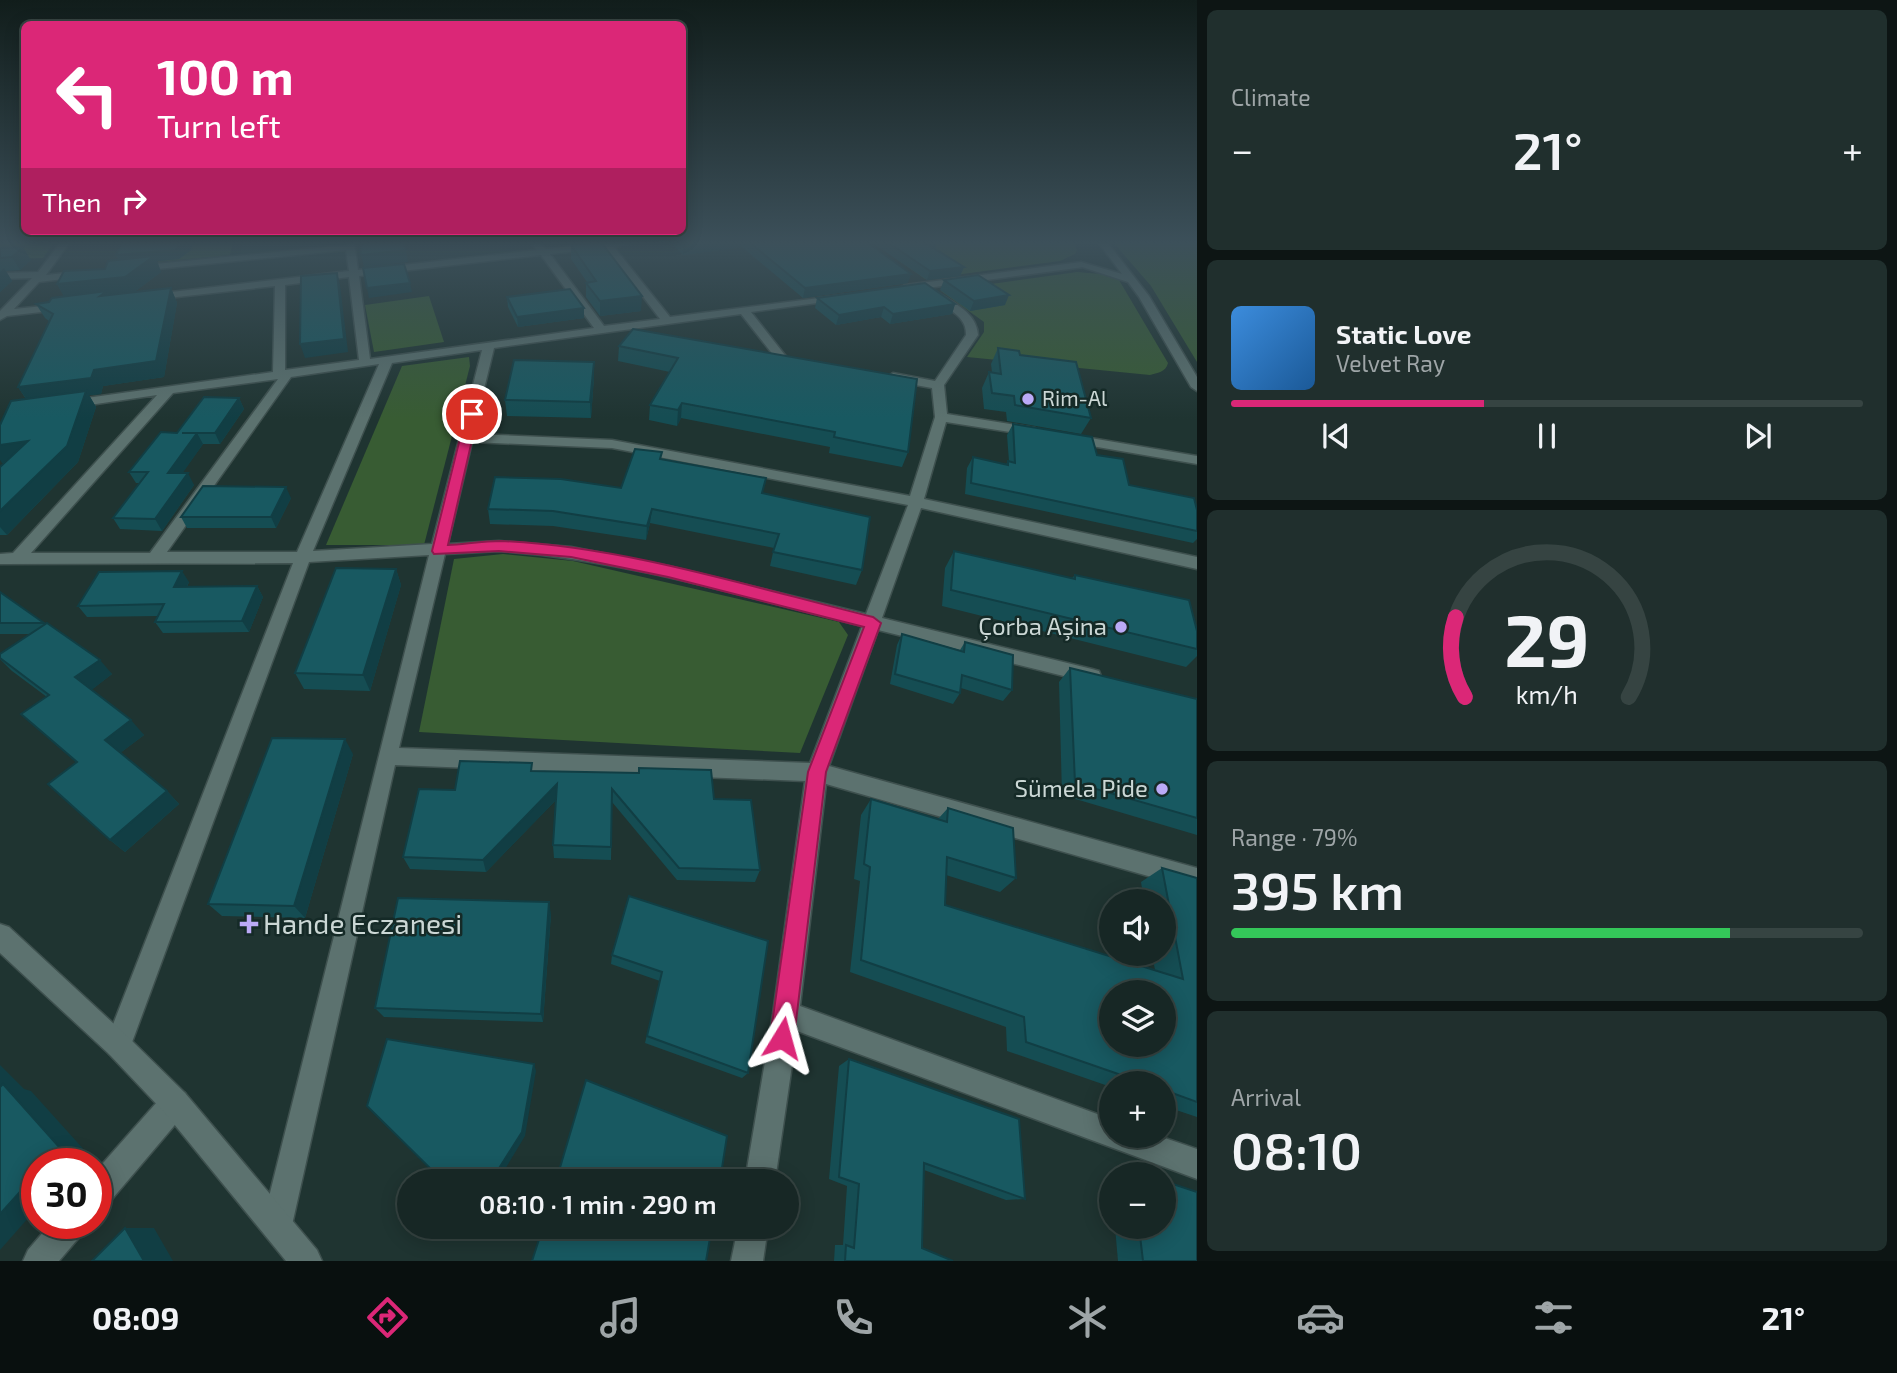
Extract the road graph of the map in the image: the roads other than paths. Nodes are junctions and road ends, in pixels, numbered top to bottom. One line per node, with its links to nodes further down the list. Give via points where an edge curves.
1 (16, 301): 11 (street)
2 (281, 301): 22 (street)
3 (357, 301): 21 (street)
4 (580, 301): 14 (street)
5 (652, 301): 12 (street)
6 (813, 301): 10 (street)
7 (943, 301): 24 (street, via 974,328)
8 (1145, 301): 25 (street)
9 (73, 306): 11 (street)
10 (744, 311): 12 (street); 18 (street)
11 (2, 315)
12 (668, 322): 13 (street)
13 (621, 328): 14 (street); 15 (street)
14 (602, 331): 16 (street)
15 (661, 336)
16 (489, 345): 19 (street); 29 (street)
17 (769, 356): 18 (street)
18 (782, 359): 20 (street)
19 (387, 360): 21 (street); 33 (street)
20 (795, 361)
21 (365, 363): 22 (street)
22 (283, 375): 26 (street); 36 (street)
23 (886, 376): 24 (street)
24 (938, 385): 28 (street)
25 (1197, 387)
26 (168, 391): 27 (street); 35 (street)
27 (52, 407)
28 (941, 416): 30 (street); 31 (street)
29 (466, 438): 31 (street, via 612,444); 32 (street)
30 (1197, 460)
31 (916, 502): 37 (street); 38 (street)
32 (439, 551): 33 (street); 38 (street, via 499,546 571,552); 40 (street)
33 (303, 557): 36 (street); 45 (street)
34 (0, 559): 35 (street)
35 (17, 559): 36 (street)
36 (153, 559)
37 (1197, 563)
38 (873, 623): 39 (street); 41 (street)
39 (1102, 679)
40 (387, 756): 41 (street); 52 (street)
41 (817, 772): 42 (street); 44 (street)
42 (1197, 878)
43 (0, 936): 45 (street)
44 (786, 1014): 47 (street); 50 (street)
45 (118, 1045): 46 (street)
46 (175, 1103): 51 (street); 52 (street)
47 (1099, 1129)
48 (1152, 1148): 49 (street)
49 (1197, 1164)
50 (762, 1169)
51 (112, 1176)
52 (277, 1225): 56 (street)
53 (58, 1239): 55 (street)
54 (751, 1239): 57 (street)
55 (39, 1261)
56 (306, 1261)
57 (747, 1261)

